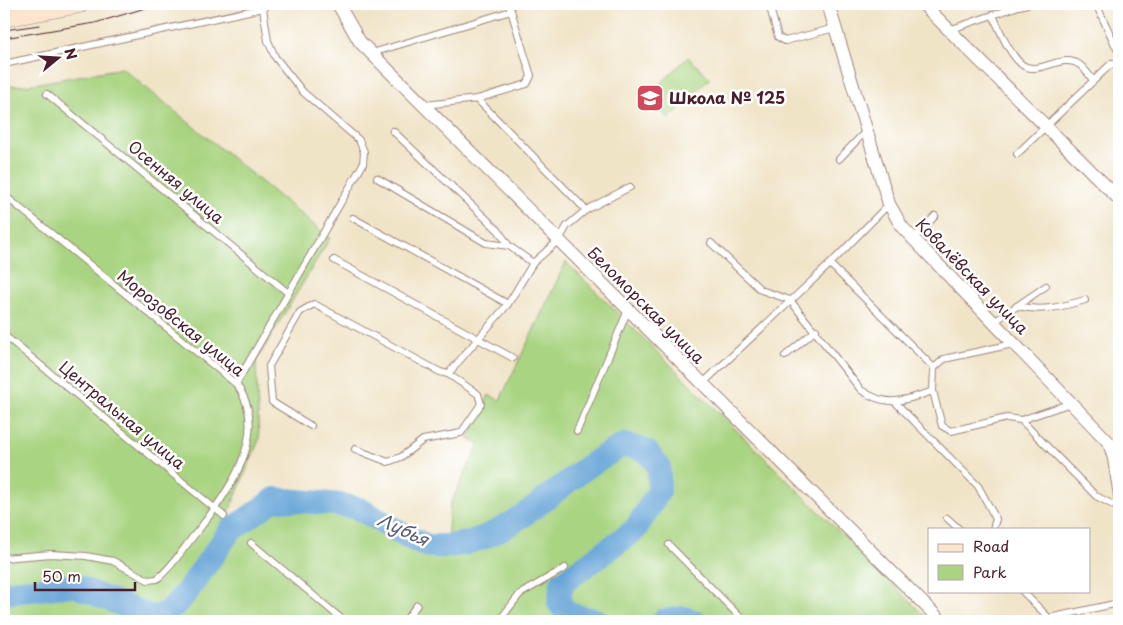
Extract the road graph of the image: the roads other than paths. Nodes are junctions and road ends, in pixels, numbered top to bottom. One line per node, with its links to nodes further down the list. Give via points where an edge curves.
1 (80, 4): 13 (main road)
2 (270, 4): 10 (lane)
3 (338, 4): 17 (street, Беломорская улица, via 360,42)
4 (509, 4): 11 (lane)
5 (768, 4): 14 (lane, via 778,37 785,42)
6 (828, 4): 14 (street, Ковалёвская улица)
7 (923, 4): 15 (street)
8 (1027, 4): 12 (lane)
9 (1096, 4): 16 (lane)
10 (263, 8): 19 (lane); 46 (lane, via 268,41 275,57 303,92 359,140 364,152 363,164)
11 (511, 11): 17 (lane); 23 (lane, via 531,76 527,84)
12 (993, 15): 15 (lane); 21 (lane, via 1021,64 1040,68 1057,61 1074,62)
13 (4, 18)
14 (835, 28): 27 (street, Ковалёвская улица)
15 (950, 30): 25 (street)
16 (1118, 48): 18 (lane)
17 (372, 54): 24 (street, Беломорская улица)
18 (1112, 63): 20 (lane); 21 (lane)
19 (4, 64)
20 (1119, 68)
21 (1094, 80): 25 (lane)
22 (47, 94): 46 (lane, Осенняя улица)
23 (477, 99): 24 (lane); 35 (lane)
24 (422, 105): 39 (street, Беломорская улица)
25 (1046, 126): 28 (lane); 33 (street)
26 (393, 131): 41 (lane, via 498,230)
27 (866, 131): 29 (lane); 34 (street, Ковалёвская улица)
28 (1018, 154)
29 (838, 159)
30 (377, 178): 41 (lane, via 486,243)
31 (630, 187): 35 (lane)
32 (4, 196): 61 (lane, Морозовская улица)
33 (1119, 199)
34 (889, 204): 38 (street, Ковалёвская улица); 44 (lane)
35 (586, 210): 39 (lane, via 567,226)
36 (935, 216): 38 (lane)
37 (353, 218): 49 (lane)
38 (913, 239): 52 (street, Ковалёвская улица)
39 (559, 240): 43 (lane); 51 (street, Беломорская улица)
40 (711, 242): 47 (lane, via 761,290)
41 (509, 246): 43 (lane)
42 (334, 260): 55 (lane)
43 (533, 263): 49 (lane)
44 (830, 264): 47 (lane); 59 (lane)
45 (1046, 286): 50 (lane)
46 (287, 292): 61 (lane)
47 (790, 300): 53 (lane); 62 (lane)
48 (1085, 300): 50 (lane, via 1049,310)
49 (508, 304): 55 (lane)
50 (1017, 306): 52 (lane)
51 (628, 310): 62 (street, Беломорская улица); 68 (lane)
52 (994, 322): 56 (street, Ковалёвская улица)
53 (816, 330): 57 (lane); 64 (lane, via 862,390 875,399)
54 (4, 335): 73 (lane, Центральная улица)
55 (476, 338): 58 (lane); 60 (lane)
56 (1015, 344): 59 (lane, via 944,358); 65 (street, Ковалёвская улица)
57 (785, 356)
58 (513, 358)
59 (934, 368): 63 (lane)
60 (448, 374): 67 (lane, via 314,304 300,312 269,366 272,402); 70 (lane, via 478,394 481,404 462,433 423,440 401,457 388,462)
61 (236, 384): 73 (lane, Морозовская улица, via 246,398 249,414 247,441 235,479)
62 (702, 384): 89 (street, Беломорская улица)
63 (933, 391): 64 (lane); 66 (lane, via 942,426 951,431 1007,418)
64 (895, 402): 77 (lane, via 978,486 996,519)
65 (1071, 403): 66 (lane); 69 (street, Ковалёвская улица)
66 (1021, 420): 72 (lane, via 1096,496)
67 (311, 426)
68 (577, 430)
69 (1103, 435): 71 (street, Ковалёвская улица); 72 (lane, via 1111,458)
70 (355, 449)
71 (1119, 454)
72 (1119, 508)
73 (215, 510): 74 (lane, Центральная улица); 80 (lane, Морозовская улица, via 157,579 148,580 113,561 86,556 51,554)
74 (224, 516)
75 (947, 518): 76 (lane)
76 (958, 528)
77 (993, 528)
78 (251, 543): 85 (lane)
79 (670, 545): 88 (lane)
80 (4, 558)
81 (565, 568): 87 (lane, via 520,594)
82 (1023, 592): 83 (lane, via 1049,618)
83 (1119, 603)
84 (417, 605): 86 (lane)
85 (344, 621)
86 (405, 621)
87 (499, 621)
88 (744, 621)
89 (941, 621)

